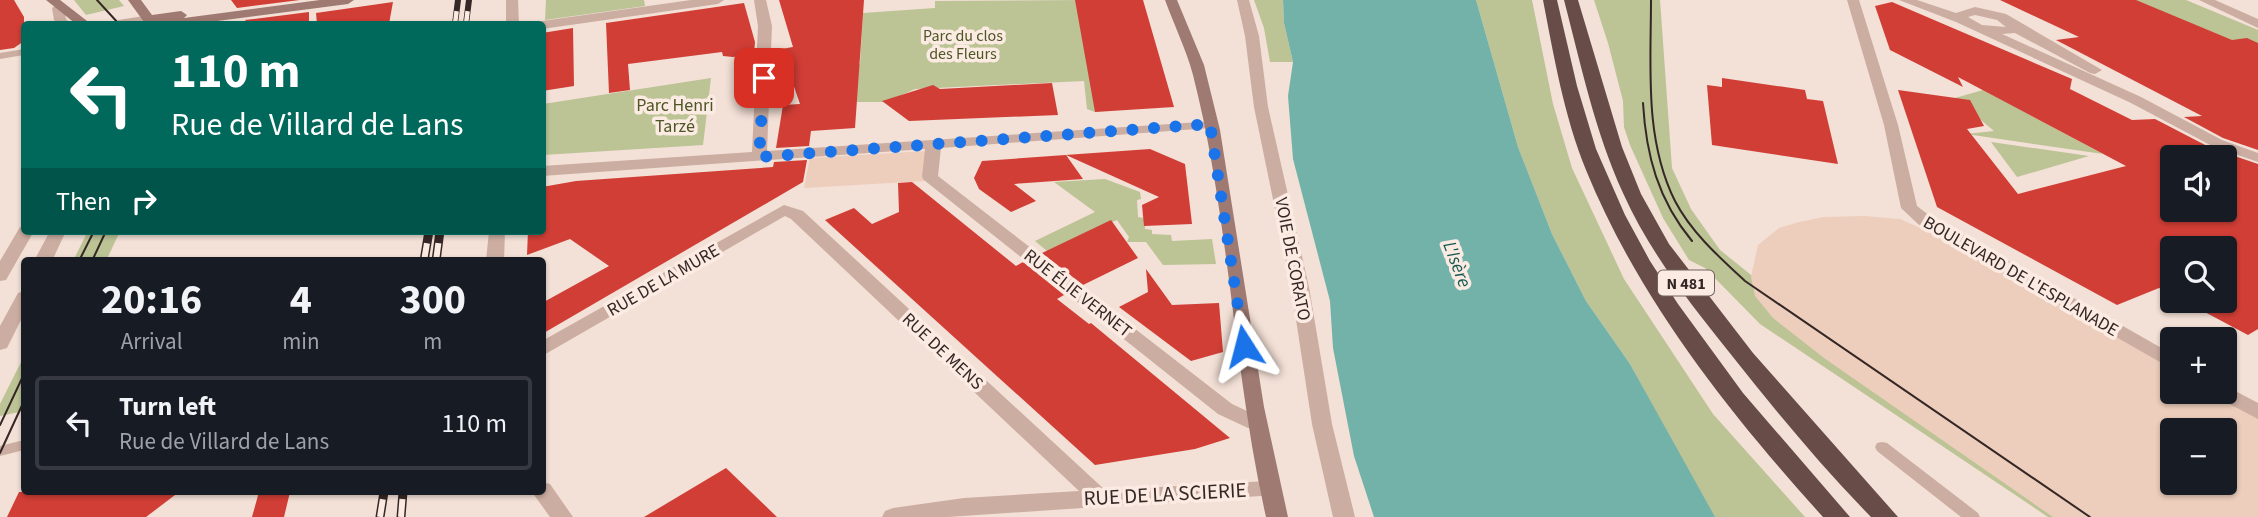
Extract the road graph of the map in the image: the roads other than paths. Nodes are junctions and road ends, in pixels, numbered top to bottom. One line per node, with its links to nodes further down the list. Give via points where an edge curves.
1 (134, 0): 20 (main road)
2 (299, 0): 21 (main road)
3 (348, 0): 22 (main road)
4 (512, 0): 23 (street)
5 (718, 0): 24 (street)
6 (760, 0): 32 (street, via 765,26)
7 (1171, 0): 30 (main road, via 1200,74)
8 (1243, 0): 58 (street, VOIE DE CORATO, via 1322,424)
9 (1550, 0): 59 (highway, N 481, via 1578,120 1595,171 1630,241 1704,355)
10 (1571, 0): 60 (highway, N 481, via 1621,170 1658,239 1694,295 1791,414)
11 (1905, 0): 17 (street)
12 (1956, 0): 16 (street)
13 (2205, 0): 25 (street)
14 (1858, 1): 45 (street, BOULEVARD DE L'ESPLANADE, via 1909,208)
15 (55, 4): 18 (street); 19 (main road)
16 (1975, 11): 17 (street, via 1962,13); 26 (street, via 2001,17)
17 (1961, 19): 27 (street)
18 (61, 21)
19 (81, 21)
20 (150, 21)
21 (158, 21)
22 (211, 21)
23 (513, 21)
24 (546, 24)
25 (2258, 24)
26 (2014, 27): 27 (street, via 2003,32); 33 (street)
27 (1979, 29): 33 (street)
28 (21, 52): 29 (lane)
29 (0, 56)
30 (1210, 124): 31 (street); 48 (main road)
31 (933, 145): 32 (street); 48 (street, RUE ÉLIE VERNET, via 930,177 1225,409)
32 (759, 157): 34 (street)
33 (2257, 158)
34 (546, 171)
35 (784, 210): 44 (street, RUE DE LA MURE); 54 (street, RUE DE MENS, via 797,215)
36 (24, 235): 41 (street)
37 (56, 235): 39 (street)
38 (497, 235): 40 (street)
39 (45, 257)
40 (495, 257)
41 (0, 276)
42 (21, 302): 43 (street)
43 (0, 344)
44 (546, 348)
45 (2160, 356)
46 (2237, 400): 47 (street)
47 (2258, 412)
48 (1255, 422): 52 (main road)
49 (21, 446): 51 (lane)
50 (1882, 447): 61 (lane)
51 (0, 451)
52 (1269, 489): 54 (street, RUE DE LA SCIERIE); 57 (main road)
53 (546, 495): 55 (street)
54 (1100, 497): 56 (street, RUE DE LA SCIERIE, via 964,506)
55 (562, 517)
56 (893, 517)
57 (1277, 517)
58 (1344, 517)
59 (1838, 517)
60 (1886, 517)
61 (1972, 517)

